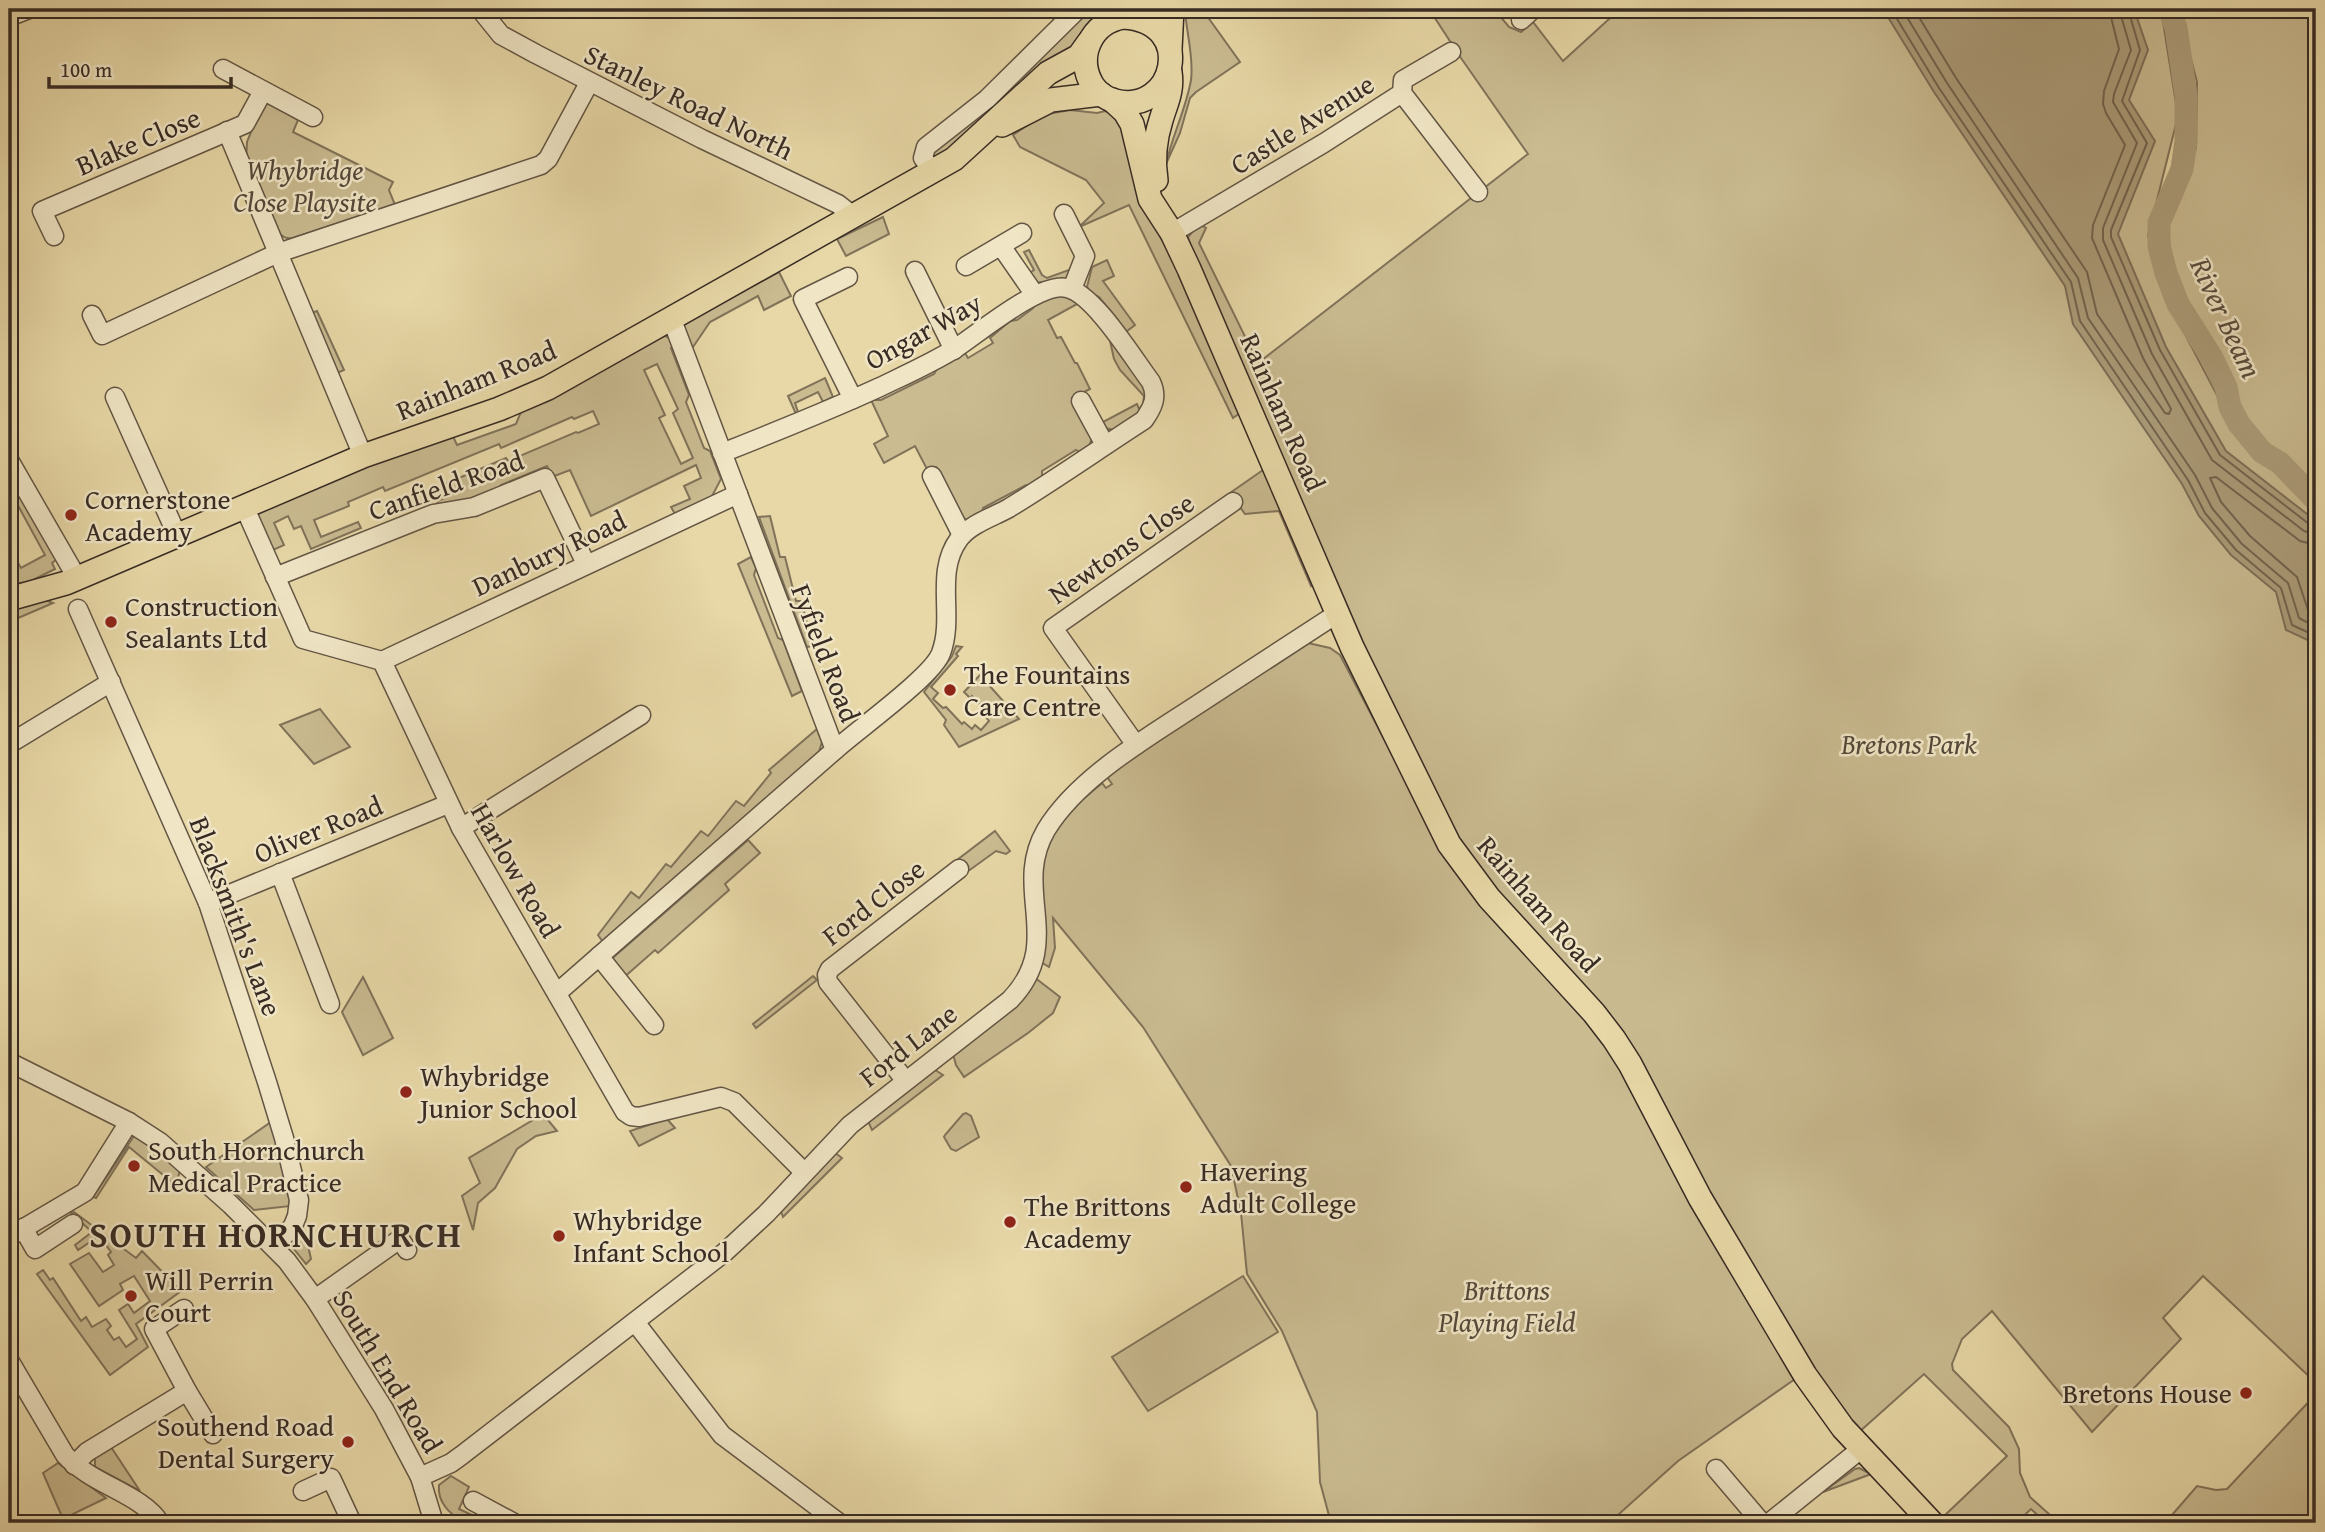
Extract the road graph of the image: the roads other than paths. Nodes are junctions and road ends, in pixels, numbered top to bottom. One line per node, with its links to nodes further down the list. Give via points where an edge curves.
1 (29, 9): 7 (street)
2 (470, 9): 6 (street, via 484,21)
3 (1078, 9): 20 (street, via 987,99 926,147 923,158)
4 (1116, 9): 8 (main road, Rainham Road)
5 (1172, 9): 9 (main road)
6 (485, 12): 13 (street, Stanley Road North, via 501,35)
7 (9, 17)
8 (1094, 34): 9 (main road, via 1111,19 1138,18 1161,33); 16 (main road, via 1086,68 1094,89); 19 (main road, Rainham Road, via 1079,56 1048,73)
9 (1170, 49): 12 (main road)
10 (1451, 52): 15 (street, Castle Avenue, via 1403,80)
11 (223, 69): 14 (street)
12 (1170, 72): 16 (main road, via 1164,83 1145,97 1123,102); 25 (main road, Rainham Road, via 1172,86 1157,134 1155,173)
13 (589, 83): 23 (street, Stanley Road North, via 838,204); 28 (street, via 541,165)
14 (263, 91): 17 (street); 18 (street, via 245,124)
15 (1402, 93): 21 (street); 25 (street, Castle Avenue)
16 (1107, 97): 19 (main road, Rainham Road, via 1051,100); 25 (main road, Rainham Road, via 1132,124 1150,200)
17 (313, 117)
18 (227, 131): 26 (street, Blake Close, via 42,211); 28 (street, Blake Close)
19 (975, 140): 20 (main road, Rainham Road)
20 (933, 171): 23 (main road, Rainham Road)
21 (1478, 192)
22 (1064, 214): 32 (street, via 1085,256)
23 (852, 215): 35 (main road, Rainham Road)
24 (1022, 233): 27 (street)
25 (1171, 233): 55 (main road, Rainham Road)
26 (54, 236)
27 (1001, 246): 29 (street); 33 (street)
28 (278, 253): 34 (street, via 102,335); 42 (street, Blake Close)
29 (966, 265)
30 (915, 271): 36 (street)
31 (848, 276): 38 (street, via 803,299)
32 (1072, 289): 33 (street, Ongar Way, via 1055,287); 40 (street, via 1091,303 1155,390 1144,420)
33 (1035, 295): 36 (street, Ongar Way)
34 (92, 315)
35 (672, 320): 41 (street, Fyfield Road); 42 (main road, Rainham Road, via 536,394)
36 (954, 349): 38 (street, Ongar Way)
37 (115, 397): 48 (street)
38 (853, 399): 41 (street, Ongar Way)
39 (1081, 401): 40 (street)
40 (1105, 445): 49 (street)
41 (722, 453): 45 (street, Fyfield Road)
42 (363, 456): 47 (main road, Rainham Road)
43 (9, 460): 52 (street)
44 (932, 476): 49 (street)
45 (738, 494): 50 (street, Danbury Road); 61 (street, Fyfield Road)
46 (1233, 502): 60 (street, Newtons Close, via 1054,628)
47 (244, 506): 48 (main road, Rainham Road); 51 (street)
48 (177, 535): 52 (main road, Rainham Road)
49 (962, 535): 61 (street, via 946,566 941,656)
50 (586, 564): 51 (street, Canfield Road, via 545,478 474,507 433,514); 56 (street, Danbury Road)
51 (275, 577): 56 (street, via 303,639)
52 (77, 578): 53 (main road, Rainham Road)
53 (9, 599)
54 (78, 609): 57 (street, Blacksmith's Lane)
55 (1338, 613): 60 (street, Ford Lane); 85 (main road, Rainham Road, via 1449,844 1489,898 1614,1039 1700,1198 1805,1375)
56 (382, 661): 62 (street, Harlow Road)
57 (111, 682): 59 (street); 66 (street, Blacksmith's Lane)
58 (641, 715): 63 (street)
59 (9, 744)
60 (1136, 745): 72 (street, Ford Lane, via 1068,802 1046,831 1032,878 1038,942 1022,987)
61 (835, 750): 67 (street, Fyfield Road)
62 (448, 804): 63 (street, Harlow Road); 65 (street, Oliver Road)
63 (461, 828): 68 (street, Harlow Road)
64 (958, 869): 72 (street, Ford Close, via 830,968 827,975)
65 (280, 873): 66 (street, Oliver Road); 69 (street)
66 (208, 903): 77 (street, Blacksmith's Lane, via 268,1082 299,1200 293,1226)
67 (599, 956): 68 (street, Fyfield Road); 70 (street)
68 (557, 993): 74 (street, Harlow Road, via 625,1112 639,1117 721,1097 734,1102)
69 (330, 1004)
70 (654, 1025)
71 (9, 1062): 73 (street, South End Road)
72 (905, 1080): 74 (street, Ford Lane, via 850,1125)
73 (129, 1122): 76 (street, via 85,1192); 77 (street, South End Road, via 160,1142)
74 (804, 1172): 81 (street, Ford Lane, via 724,1252)
75 (73, 1224): 76 (street, via 40,1256)
76 (16, 1233)
77 (274, 1247): 79 (street, South End Road)
78 (407, 1250): 79 (street, via 400,1239)
79 (315, 1299): 88 (street, South End Road, via 384,1409)
80 (184, 1310): 83 (street, via 154,1329)
81 (635, 1322): 88 (street, Ford Lane, via 451,1463); 95 (street, via 722,1435)
82 (9, 1360): 86 (street)
83 (187, 1391): 84 (street); 86 (street, via 87,1452)
84 (213, 1434)
85 (1861, 1449): 97 (street); 98 (main road, Rainham Road)
86 (74, 1465): 92 (street, via 144,1506)
87 (1716, 1469): 96 (street)
88 (420, 1478): 91 (street, South End Road)
89 (303, 1491): 93 (street, via 331,1478)
90 (473, 1501): 94 (street)
91 (430, 1522)
92 (160, 1523)
93 (352, 1523)
94 (514, 1523)
95 (839, 1523)
96 (1762, 1523)
97 (1769, 1523)
98 (1932, 1523)

